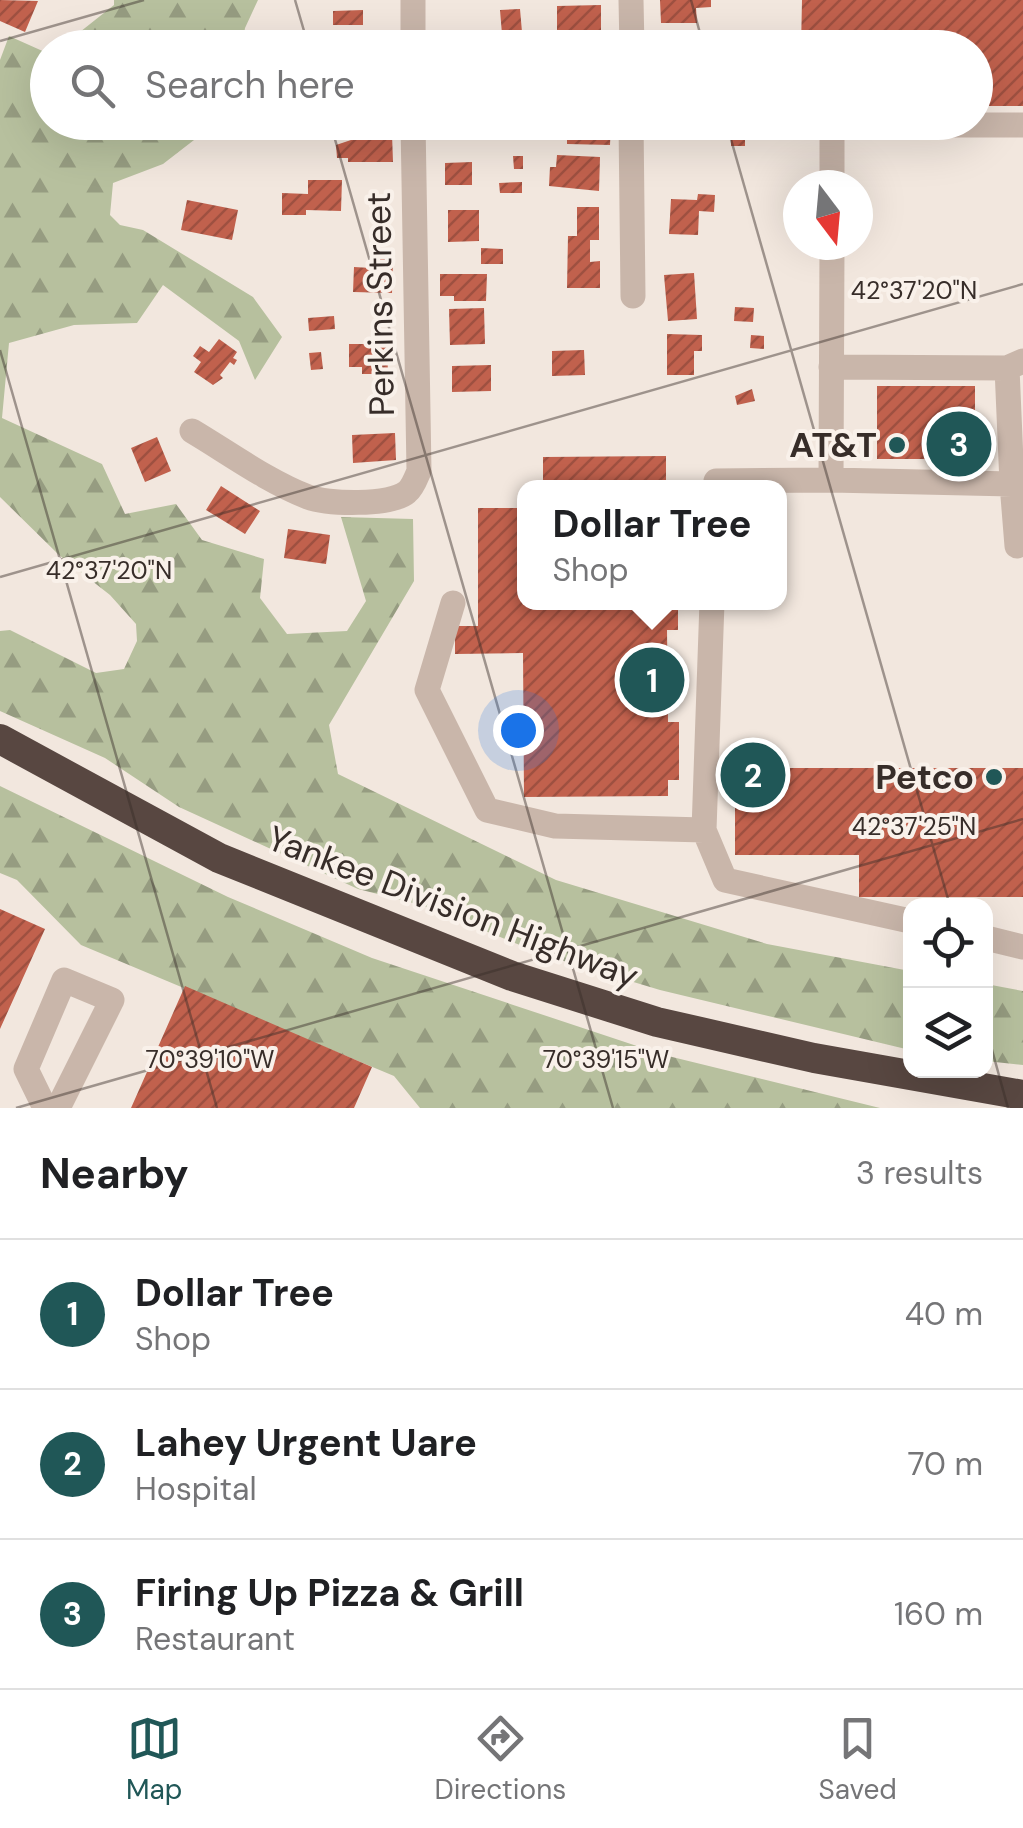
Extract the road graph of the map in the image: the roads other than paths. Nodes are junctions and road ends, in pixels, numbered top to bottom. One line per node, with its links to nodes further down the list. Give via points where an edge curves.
1 (412, 0): 3 (street)
2 (631, 0): 4 (street)
3 (413, 30)
4 (632, 30)
5 (993, 125): 6 (street)
6 (1023, 125)
7 (413, 140): 15 (street, Perkins Street, via 419,472 408,492 380,500 312,498)
8 (631, 140): 12 (street)
9 (832, 140): 10 (street)
10 (832, 170)
11 (832, 260): 14 (street)
12 (633, 296)
13 (1015, 364): 14 (street); 18 (street)
14 (831, 367): 17 (street)
15 (192, 431)
16 (787, 480): 17 (street)
17 (831, 480): 18 (street)
18 (1012, 484): 19 (street)
19 (1017, 546)
20 (453, 603): 23 (street, via 427,690 488,810 555,826)
21 (712, 610): 23 (street)
22 (0, 739): 27 (highway, Yankee Division Highway, via 219,858 512,976 657,1022)
23 (704, 830): 24 (street, via 725,880)
24 (903, 919)
25 (993, 940): 26 (street)
26 (1023, 947)
27 (1023, 1095)
28 (44, 1108): 29 (street, via 26,1069 64,980 112,1000)
29 (58, 1108)

